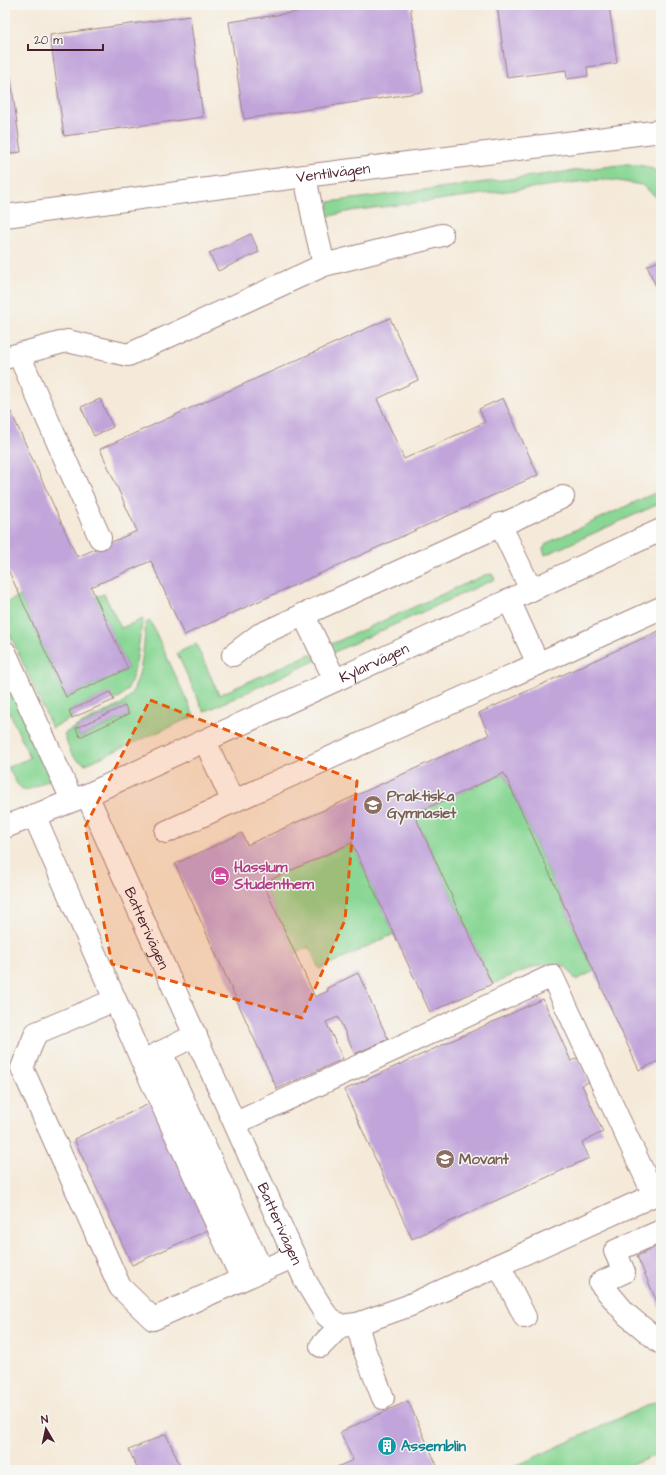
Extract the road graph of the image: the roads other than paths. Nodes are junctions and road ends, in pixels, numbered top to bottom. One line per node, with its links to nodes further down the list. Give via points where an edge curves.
1 (661, 131): 2 (street, Ventilvägen)
2 (305, 176): 3 (street, Ventilvägen); 5 (street)
3 (5, 216)
4 (442, 235): 5 (street)
5 (324, 265): 6 (street, via 128,355 67,341)
6 (12, 357): 10 (street)
7 (563, 496): 8 (street)
8 (500, 524): 11 (street); 14 (street)
9 (661, 530): 11 (street, Kylarvägen)
10 (100, 538)
11 (531, 590): 12 (street, Kylarvägen)
12 (509, 600): 17 (street); 18 (street, Kylarvägen)
13 (661, 608): 17 (street)
14 (303, 614): 16 (street, via 259,635); 18 (street)
15 (5, 652): 20 (street, Batterivägen)
16 (233, 655)
17 (538, 664): 21 (street)
18 (334, 680): 19 (street, Kylarvägen)
19 (205, 740): 20 (street, Kylarvägen); 21 (street)
20 (80, 798): 22 (street); 26 (street, Batterivägen)
21 (233, 802): 24 (street)
22 (34, 815): 23 (street); 25 (street)
23 (5, 827)
24 (166, 832)
25 (115, 1000): 27 (street); 34 (street, via 36,1033 22,1068 120,1288 153,1319)
26 (196, 1035): 27 (street); 28 (street, Batterivägen)
27 (152, 1057): 33 (street); 34 (street)
28 (236, 1123): 29 (street, via 552,976); 31 (street, Batterivägen)
29 (657, 1194): 32 (street)
30 (661, 1231): 37 (street, via 615,1250 624,1272 600,1283 627,1315)
31 (295, 1256): 33 (street); 36 (street, Batterivägen, via 306,1282 326,1315)
32 (499, 1265): 35 (street); 36 (street, via 408,1306)
33 (262, 1271): 34 (street)
34 (242, 1279)
35 (525, 1317)
36 (349, 1325): 38 (street); 39 (street, via 364,1349)
37 (661, 1343)
38 (321, 1346)
39 (383, 1398)

